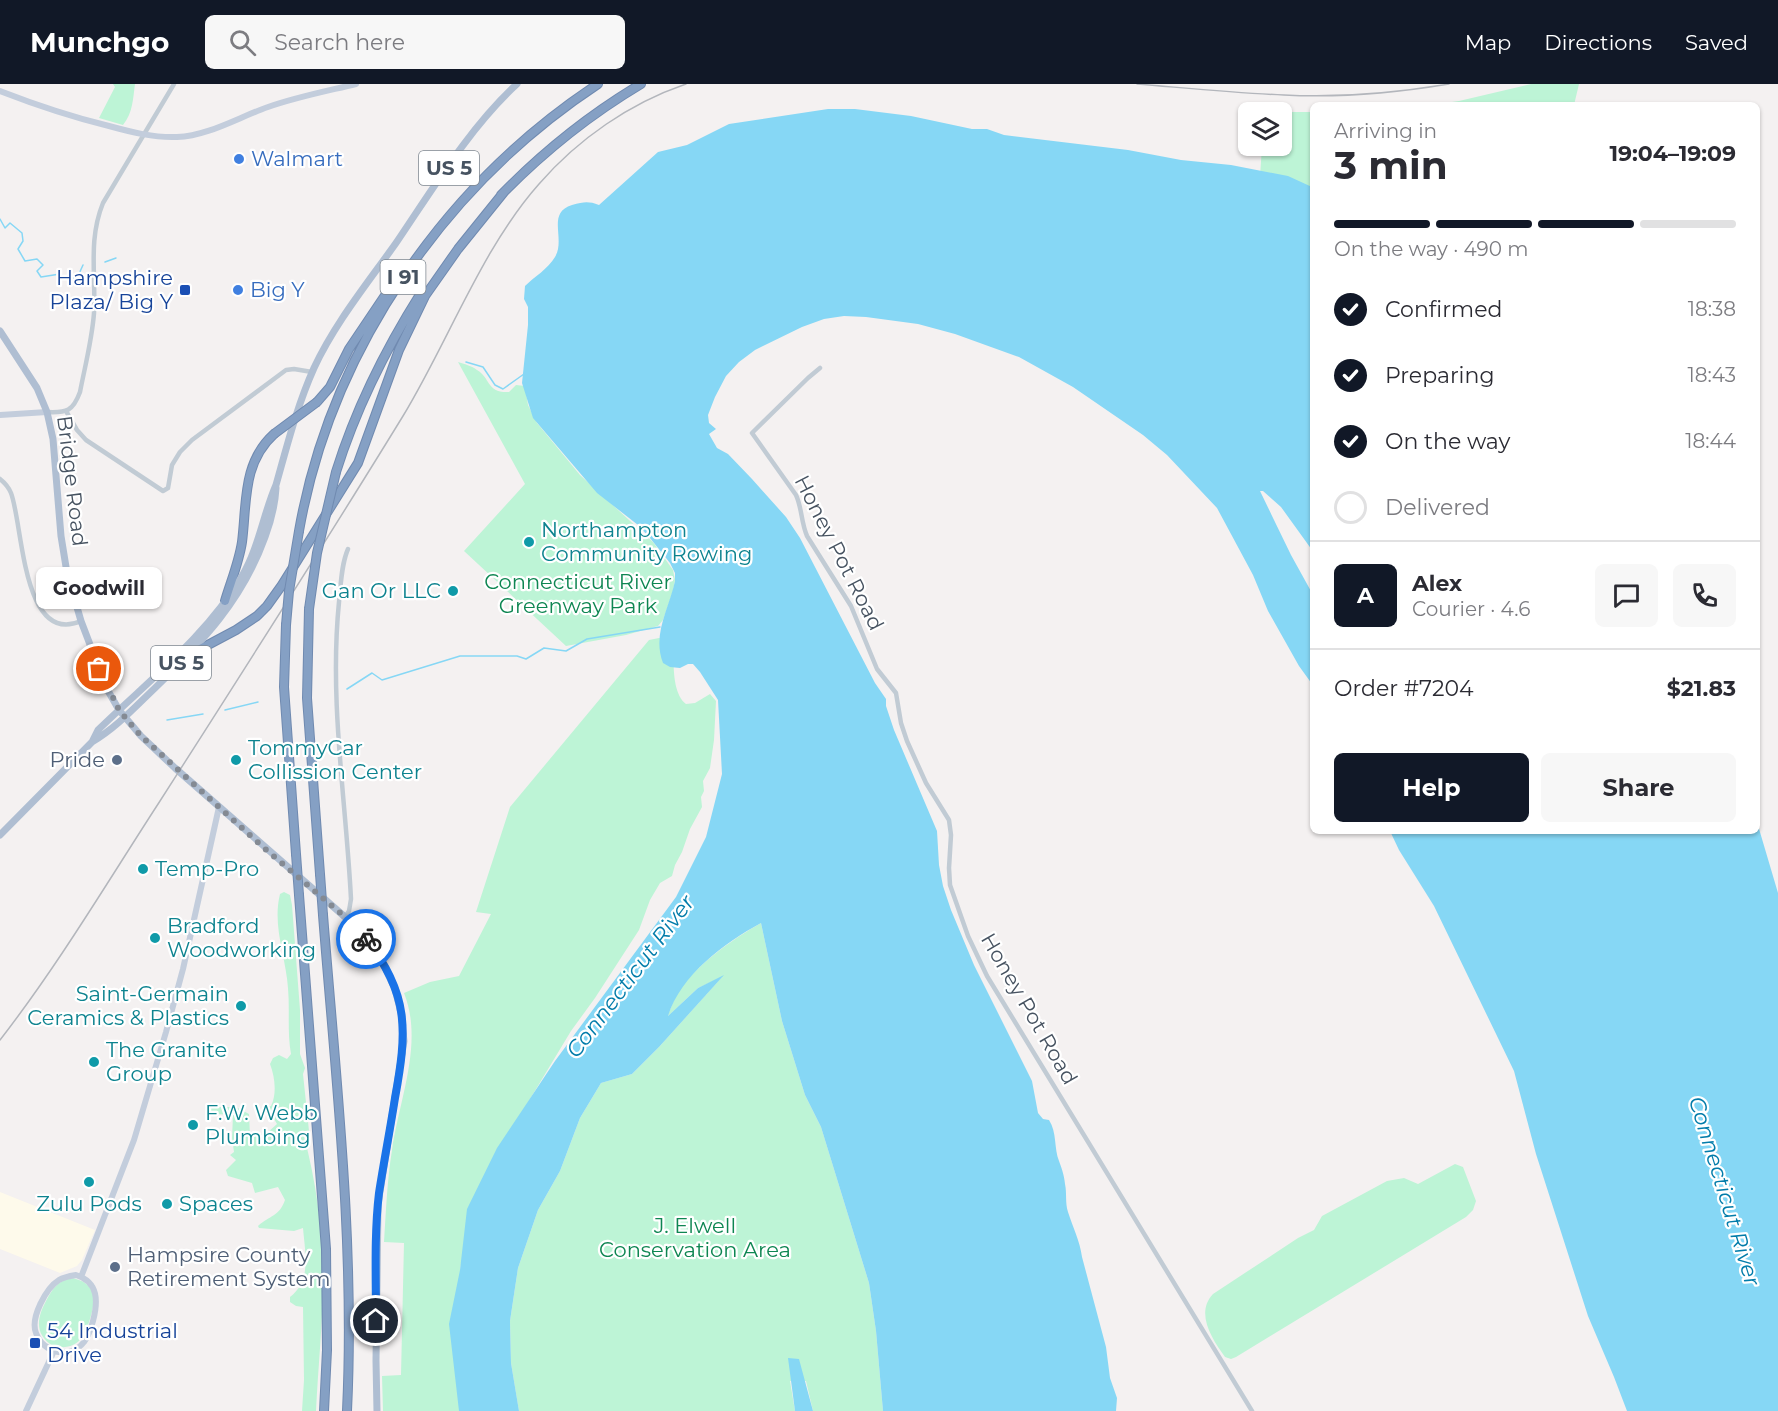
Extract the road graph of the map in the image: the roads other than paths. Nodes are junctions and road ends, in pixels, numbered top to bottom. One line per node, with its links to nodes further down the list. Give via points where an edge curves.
1 (174, 84): 7 (street)
2 (356, 84): 7 (street, via 279,103 191,135)
3 (517, 84): 12 (main road, US 5, via 464,146 342,320)
4 (598, 84): 9 (highway, I 91, via 510,153 456,208)
5 (641, 84): 8 (highway, I 91, via 574,129)
6 (0, 91): 7 (street, via 62,114)
7 (144, 134): 13 (street, via 103,202 95,225 91,334 78,397)
8 (504, 192): 21 (highway, via 425,296 404,338 358,463 282,585 252,620); 32 (highway, I 91, bridge, via 452,250 402,322 367,389 336,472 309,609 307,707 348,1238)
9 (419, 254): 19 (highway, bridge, via 349,349 330,387 258,451 251,467 241,544); 31 (highway, I 91, bridge, via 381,312 341,390 317,453 298,531 286,625 285,698 326,1249)
10 (0, 331): 14 (main road, Bridge Road, via 33,381)
11 (820, 368): 34 (street, Honey Pot Road, via 752,433 796,495 807,536 851,606 877,669 896,693 907,741 949,820 950,885 987,976)
12 (312, 372): 13 (street, via 294,369 281,374 192,440 172,465 168,488 163,491 86,440); 17 (main road, US 5)
13 (66, 411): 14 (street)
14 (47, 412): 15 (street); 20 (main road, Bridge Road, via 67,573)
15 (0, 415)
16 (0, 479): 20 (street, via 12,495 28,581 41,610 62,624)
17 (276, 485): 19 (main road, US 5, via 251,558); 21 (main road, US 5, via 269,526 249,575 228,609)
18 (348, 549): 27 (street, via 335,655 351,898)
19 (225, 601): 22 (main road, US 5, via 210,621)
20 (81, 621): 22 (main road, Bridge Road)
21 (189, 655): 23 (main road, US 5)
22 (119, 710): 23 (main road, Bridge Road); 24 (main road, US 5, via 98,730)
23 (124, 717): 24 (main road, US 5); 25 (main road, Bridge Road)
24 (92, 742): 26 (main road, US 5)
25 (219, 807): 27 (main road, Bridge Road); 28 (street, via 166,1032 134,1140)
26 (0, 835)
27 (345, 917): 33 (main road, Bridge Road, via 386,967 397,995 404,1034 378,1204)
28 (81, 1277): 29 (street, via 92,1285 97,1298 89,1334 77,1348); 29 (street, via 57,1281 36,1314 36,1335)
29 (54, 1351): 30 (street)
30 (26, 1411)
31 (324, 1411)
32 (347, 1411)
33 (377, 1411)
34 (1252, 1411)

